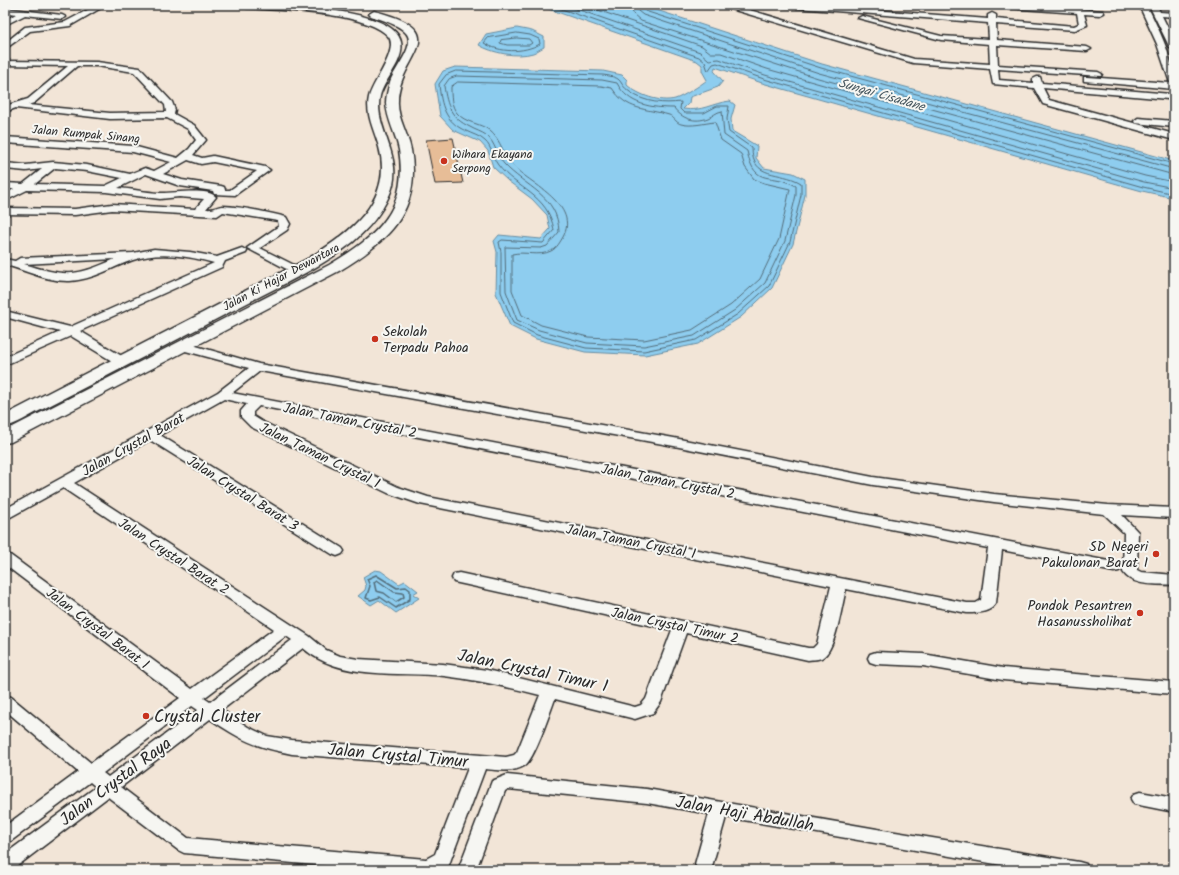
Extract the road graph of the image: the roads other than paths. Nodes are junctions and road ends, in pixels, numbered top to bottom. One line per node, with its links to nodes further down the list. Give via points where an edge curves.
1 (102, 5): 24 (street, via 67,24 28,29)
2 (247, 5): 10 (street, Jalan Ki Hajar Dewantara)
3 (314, 5): 60 (street, Jalan Ki Hajar Dewantara, via 381,16 404,26 412,32 415,39 414,50 395,83 392,96 393,115 405,148 408,173 408,185 401,209 377,240 354,257)
4 (784, 5): 12 (street)
5 (1143, 5): 32 (street, via 1161,44)
6 (1153, 5): 16 (street)
7 (1008, 6): 9 (street)
8 (734, 7): 29 (street, via 913,60)
9 (1041, 7): 15 (street)
10 (303, 8): 57 (street, Jalan Ki Hajar Dewantara, via 350,16 376,24 394,35 397,50 374,98 374,110 387,155 388,171 381,199 376,210 353,235 339,247)
11 (5, 10): 14 (street)
12 (836, 10): 19 (street); 23 (street, via 930,36)
13 (1093, 10): 15 (street)
14 (24, 12): 18 (street); 20 (street)
15 (1080, 12): 19 (street, via 1083,25 1075,28)
16 (1159, 14): 17 (street); 21 (street)
17 (1174, 15)
18 (62, 17)
19 (992, 18): 23 (street)
20 (5, 23)
21 (1165, 32): 22 (street); 25 (street)
22 (1174, 32)
23 (994, 43): 26 (street); 29 (street)
24 (5, 47)
25 (1174, 48)
26 (1087, 49)
27 (5, 63): 28 (street)
28 (74, 64): 34 (street, via 31,101); 36 (street, via 97,64 138,70 169,104)
29 (994, 71): 30 (street); 31 (street, via 995,82); 32 (street)
30 (1098, 74)
31 (1038, 83): 33 (street); 37 (street, via 1045,102)
32 (1174, 83)
33 (1171, 93)
34 (17, 106): 35 (street); 36 (street, via 110,116)
35 (5, 109)
36 (169, 114): 41 (street, via 191,127 201,140 197,148)
37 (1105, 118): 38 (street); 39 (street)
38 (1174, 124)
39 (1174, 138)
40 (5, 140): 41 (street, Jalan Rumpak Sinang, via 133,149)
41 (183, 159): 44 (street); 49 (street, Jalan Rumpak Sinang, via 213,159 265,170 232,194)
42 (53, 165): 43 (street, via 26,168); 45 (street, via 87,168); 47 (street)
43 (5, 166)
44 (156, 174): 45 (street, via 145,171); 49 (street, via 180,183 220,190)
45 (130, 177): 48 (street)
46 (5, 186): 47 (street)
47 (24, 187): 48 (street); 50 (street)
48 (106, 189): 49 (street, via 160,196)
49 (214, 194): 52 (street)
50 (5, 198)
51 (5, 211): 52 (street, via 75,212 112,207)
52 (198, 212): 57 (street, via 217,213 221,209 235,210 282,219 283,228 252,248)
53 (242, 251): 55 (street)
54 (137, 254): 55 (street, via 187,254); 56 (street); 56 (street, via 93,273 70,278 60,278)
55 (219, 260): 59 (street, via 218,264)
56 (6, 262)
57 (298, 271): 62 (street, Jalan Ki Hajar Dewantara)
58 (5, 314): 59 (street)
59 (71, 331): 61 (street); 62 (street)
60 (182, 346): 63 (street); 68 (street, Jalan Ki Hajar Dewantara)
61 (5, 361)
62 (121, 361): 66 (street, Jalan Ki Hajar Dewantara)
63 (258, 367): 64 (street, Jalan Crystal Barat); 70 (street, via 674,442 873,481 994,498)
64 (222, 395): 65 (street, Jalan Taman Crystal 2); 67 (street, Jalan Crystal Barat)
65 (256, 402): 73 (street, Jalan Taman Crystal 2); 79 (street, Jalan Taman Crystal 1, via 247,411 247,418 256,424 393,490 425,501)
66 (5, 422)
67 (149, 434): 69 (street, Jalan Crystal Barat); 74 (street, Jalan Crystal Barat 3)
68 (5, 438)
69 (63, 482): 72 (street, Jalan Crystal Barat); 81 (street, Jalan Crystal Barat 2)
70 (1108, 510): 71 (street); 78 (street, via 1131,532 1130,572 1138,577)
71 (1174, 512)
72 (5, 515)
73 (996, 544): 76 (street, Jalan Taman Crystal 2); 79 (street, Jalan Taman Crystal 1, via 988,603 978,608 967,608)
74 (337, 551)
75 (5, 558): 86 (street, Jalan Crystal Barat 1)
76 (1114, 567)
77 (459, 578): 80 (street, Jalan Crystal Timur 2)
78 (1174, 580)
79 (840, 582): 80 (street, Jalan Crystal Timur 2, via 824,646 818,653 808,654)
80 (681, 626): 85 (street, Jalan Crystal Timur 1, via 653,702 647,709 635,713)
81 (285, 628): 82 (street, Jalan Crystal Barat 2); 86 (street, Jalan Crystal Raya)
82 (303, 640): 85 (street, Jalan Crystal Timur 1, via 320,654 338,661 358,665 443,670 479,675); 88 (street, Jalan Crystal Raya)
83 (876, 658): 84 (street, via 923,660 1003,674)
84 (1174, 688)
85 (550, 691): 89 (street, Jalan Crystal Timur, via 524,756 519,761 506,764)
86 (192, 698): 88 (street, Jalan Crystal Barat 1); 90 (street, Jalan Crystal Raya)
87 (5, 701): 90 (street)
88 (210, 710): 89 (street, Jalan Crystal Timur, via 242,732 264,742 292,747); 91 (street, Jalan Crystal Raya)
89 (479, 762): 91 (street, via 442,859 426,867 184,845)
90 (90, 773): 91 (street); 95 (street, Jalan Crystal Raya)
91 (108, 787): 96 (street, Jalan Crystal Raya)
92 (1140, 799): 93 (street)
93 (1174, 805)
94 (719, 810): 97 (street); 98 (street, Jalan Haji Abdullah, via 647,796 503,782 498,786); 99 (street, Jalan Haji Abdullah)
95 (5, 836)
96 (5, 864)
97 (704, 864)
98 (467, 870)
99 (1079, 870)

